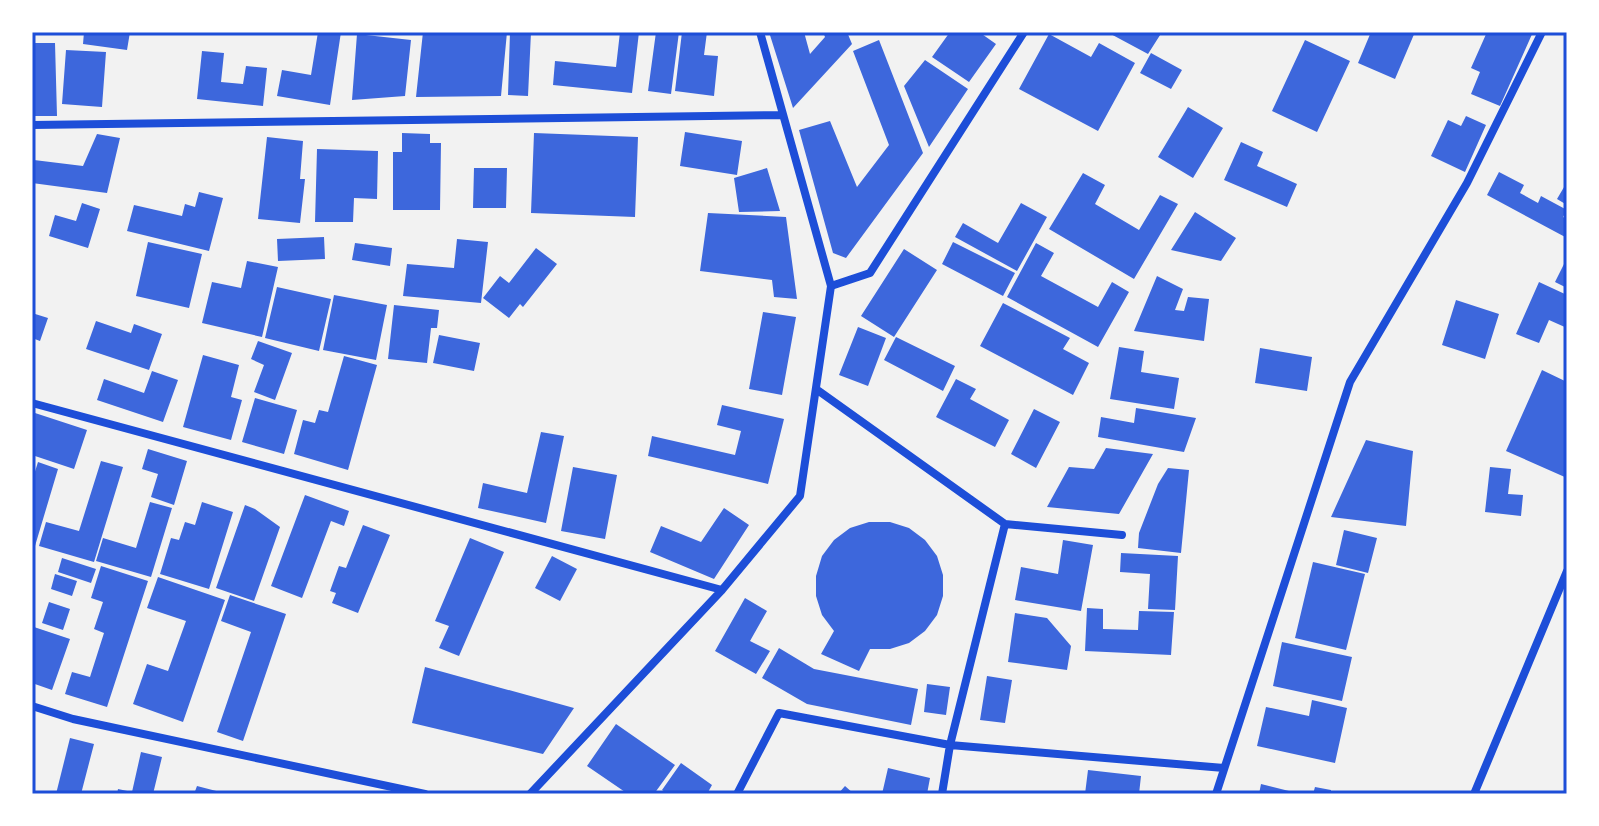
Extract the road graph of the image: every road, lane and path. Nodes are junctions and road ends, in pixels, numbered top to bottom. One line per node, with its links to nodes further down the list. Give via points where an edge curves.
1 (760, 32): 4 (street)
2 (1024, 32): 6 (street, via 870,273)
3 (1542, 32): 15 (street, via 1467,183 1350,382)
4 (783, 115): 5 (street); 6 (street)
5 (32, 125)
6 (831, 286): 7 (street)
7 (816, 389): 9 (street); 12 (street, via 800,496)
8 (32, 403): 12 (street)
9 (1005, 524): 10 (street); 14 (street)
10 (1122, 535)
11 (1567, 571): 21 (street)
12 (722, 590): 17 (street)
13 (32, 706): 16 (street)
14 (950, 745): 15 (street); 18 (street, via 779,713); 19 (street)
15 (1224, 768): 20 (street)
16 (425, 794)
17 (530, 794)
18 (737, 794)
19 (942, 794)
20 (1216, 794)
21 (1474, 794)

